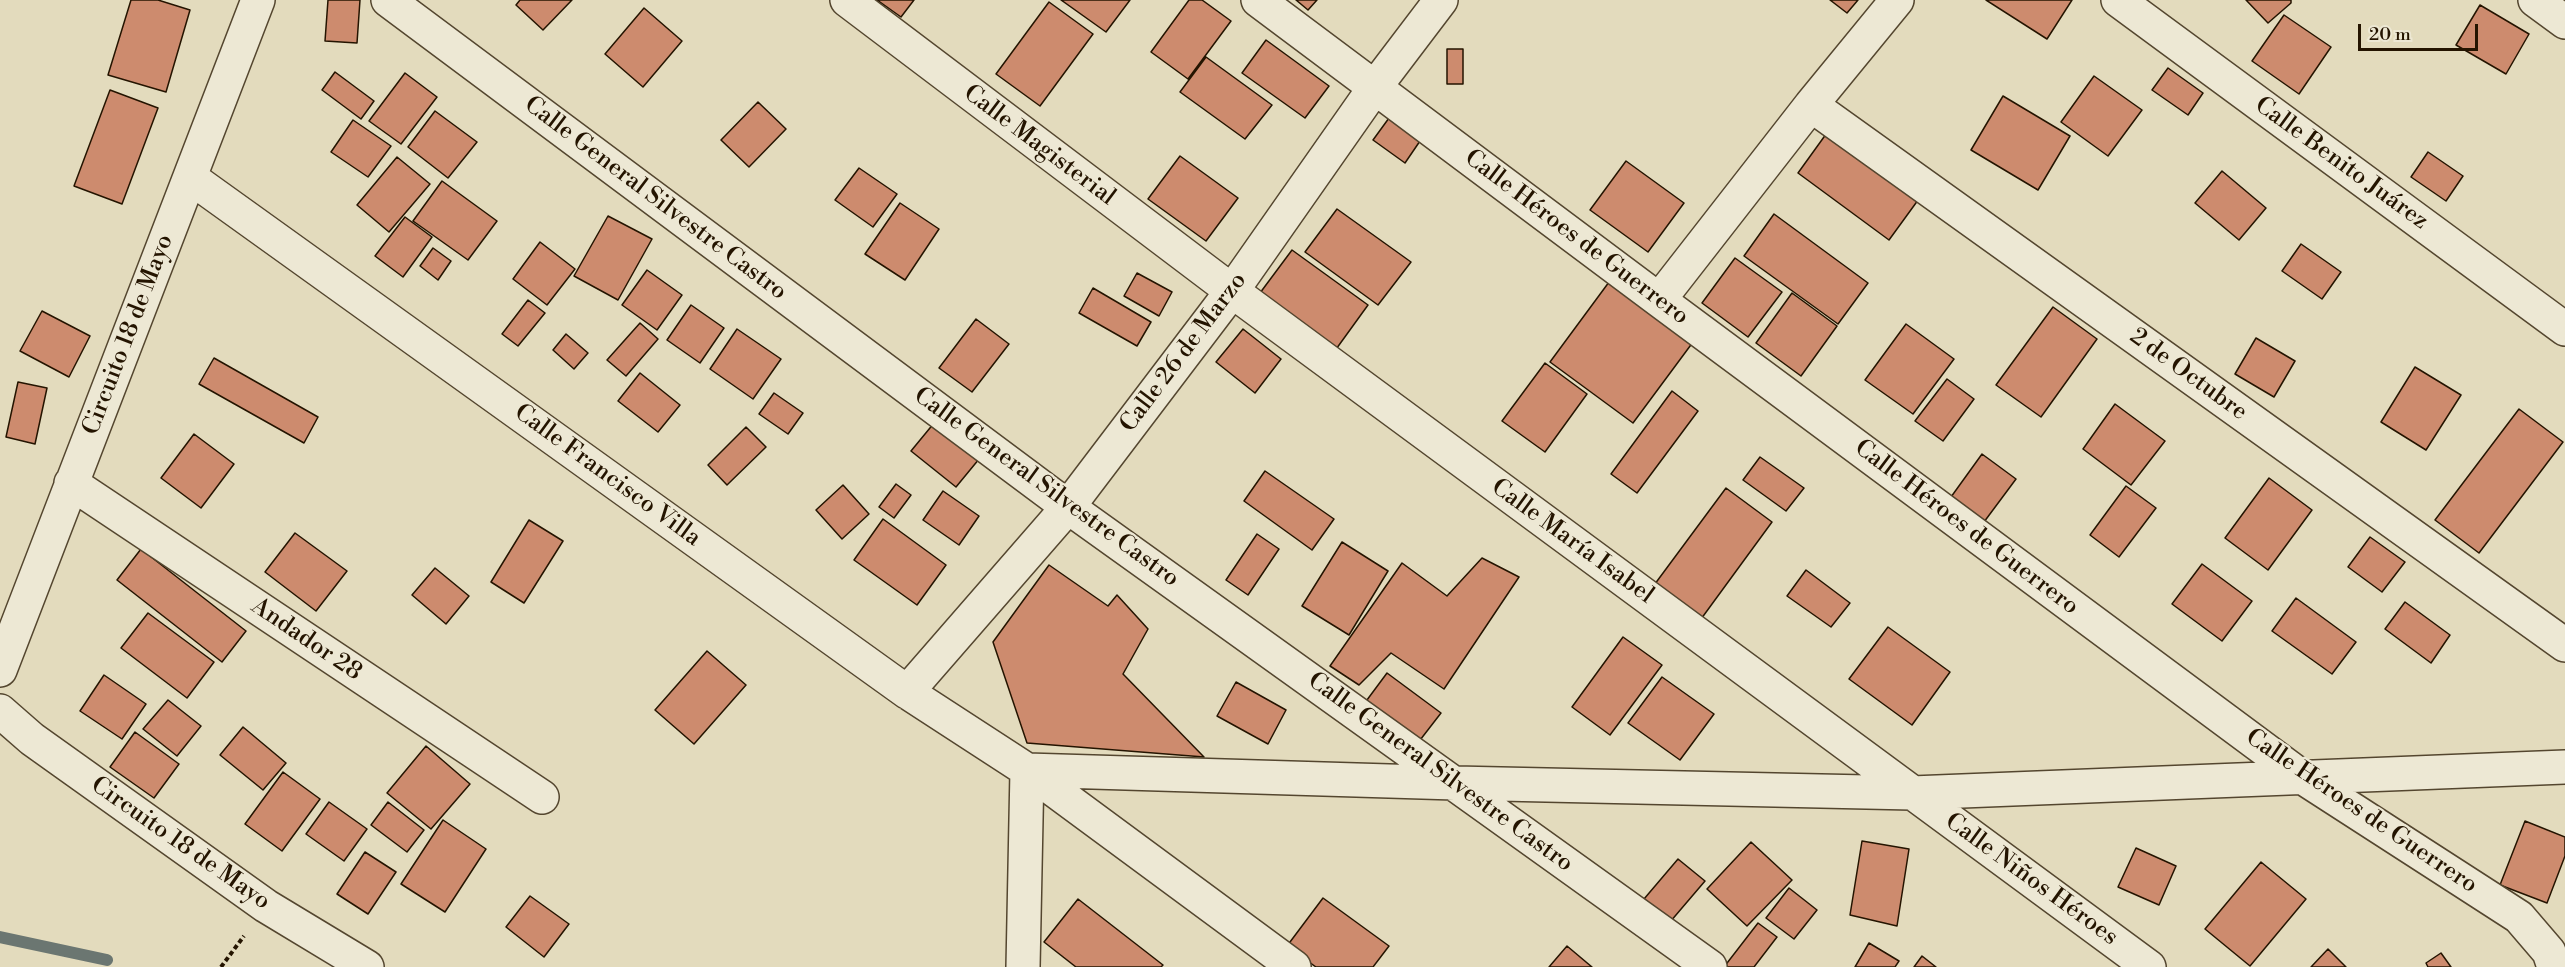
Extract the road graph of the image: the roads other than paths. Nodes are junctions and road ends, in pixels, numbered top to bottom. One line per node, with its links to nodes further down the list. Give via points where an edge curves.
1 (258, 0): 12 (street, Circuito 18 de Mayo)
2 (388, 0): 17 (street, Calle General Silvestre Castro)
3 (847, 0): 13 (street, Calle Magisterial)
4 (1258, 0): 10 (street, Calle Héroes de Guerrero)
5 (1441, 0): 10 (street, Calle 26 de Marzo)
6 (1897, 0): 11 (street)
7 (2118, 0): 15 (street, Calle Benito Juárez)
8 (2535, 0): 9 (street)
9 (2565, 22)
10 (1375, 87): 13 (street, Calle 26 de Marzo); 14 (street, Calle Héroes de Guerrero)
11 (1811, 105): 14 (street); 18 (street, 2 de Octubre)
12 (191, 178): 16 (street, Circuito 18 de Mayo); 20 (street, Calle Francisco Villa)
13 (1232, 291): 17 (street, Calle 26 de Marzo); 26 (street, Calle María Isabel)
14 (1659, 300): 24 (street, Calle Héroes de Guerrero)
15 (2565, 329)
16 (71, 483): 19 (street, Circuito 18 de Mayo); 27 (street, Andador 28)
17 (1068, 507): 20 (street, Calle 26 de Marzo); 25 (street, Calle General Silvestre Castro)
18 (2565, 645)
19 (0, 670)
20 (907, 692): 23 (street, Calle Francisco Villa)
21 (0, 711): 28 (street, Circuito 18 de Mayo, via 32,739 266,906)
22 (2565, 767): 24 (street)
23 (1027, 770): 25 (street); 29 (street); 30 (street, Calle Francisco Villa)
24 (2302, 777): 26 (street); 33 (street, Calle Héroes de Guerrero, via 2519,917 2550,952)
25 (1455, 783): 26 (street); 31 (street, Calle General Silvestre Castro)
26 (1912, 793): 32 (street, Calle Niños Héroes)
27 (542, 797)
28 (368, 967)
29 (1023, 967)
30 (1294, 967)
31 (1710, 967)
32 (2149, 967)
33 (2554, 967)

